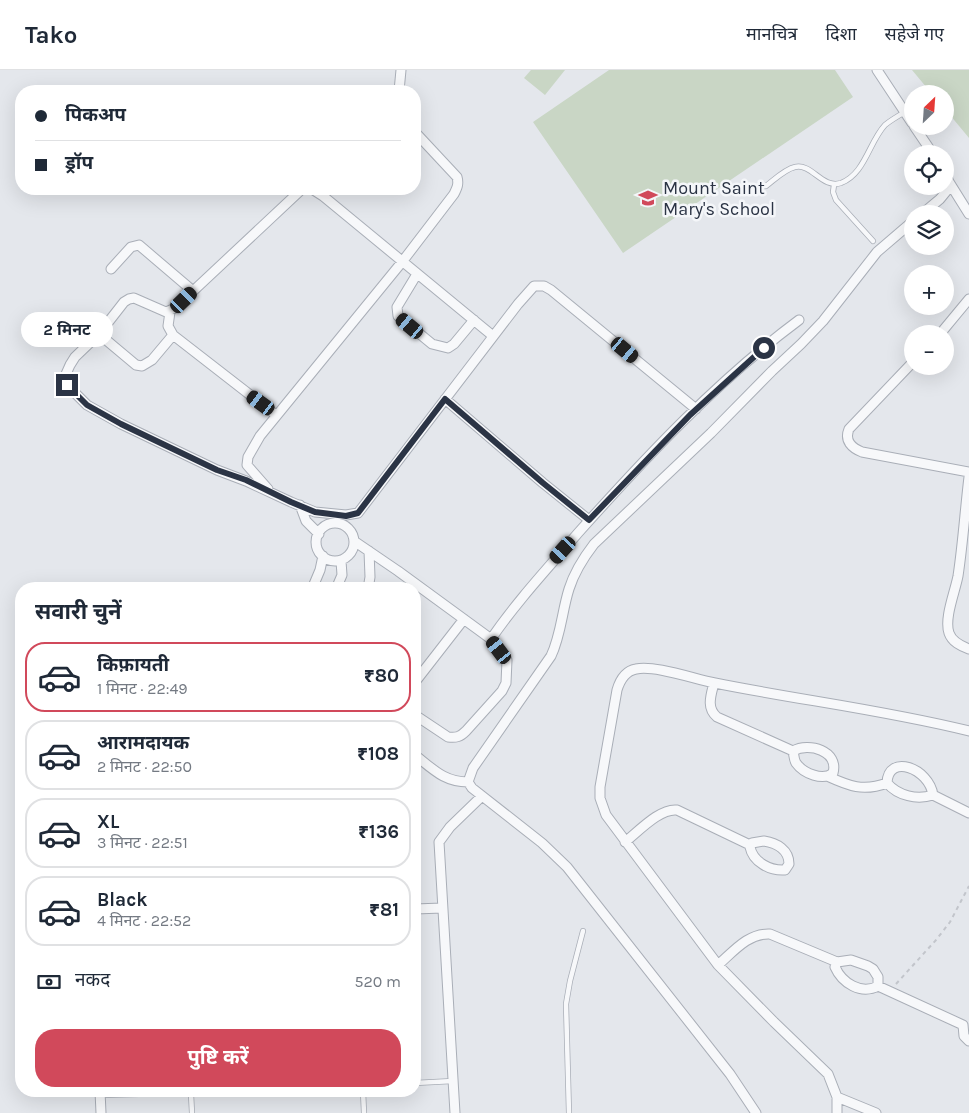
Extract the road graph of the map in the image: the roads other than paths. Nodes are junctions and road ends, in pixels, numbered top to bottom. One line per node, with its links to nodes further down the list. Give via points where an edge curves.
1 (401, 70): 3 (street)
2 (877, 70): 4 (street)
3 (400, 85)
4 (904, 110)
5 (904, 113): 7 (lane, via 886,125 852,175 842,183)
6 (421, 138): 17 (street, via 459,183)
7 (834, 184): 8 (lane, via 800,166); 16 (lane, via 836,200)
8 (766, 186)
9 (954, 190): 14 (street)
10 (296, 195): 20 (street)
11 (321, 195): 17 (street)
12 (944, 195): 13 (street)
13 (932, 205)
14 (969, 214)
15 (904, 229): 62 (street, via 877,252 801,344 594,544 570,587 551,656 473,768)
16 (873, 241)
17 (402, 262): 19 (street); 32 (street)
18 (111, 270): 20 (street, via 131,247 139,244)
19 (418, 274): 23 (street); 23 (street, via 396,311 432,344 448,348)
20 (193, 291): 22 (street)
21 (969, 299): 25 (street)
22 (170, 312): 26 (street, via 140,299 129,299); 27 (street, via 168,326)
23 (474, 320): 28 (street)
24 (799, 320): 31 (street)
25 (947, 325)
26 (99, 334): 27 (street, via 136,365 142,366 152,360); 35 (street, via 75,357 66,374 67,385 81,400 121,424 217,470)
27 (173, 335): 32 (street)
28 (494, 336): 30 (street); 31 (street, via 534,286 544,286)
29 (904, 371): 33 (street, via 849,429 848,440 862,452)
30 (445, 399): 38 (street, via 358,513); 39 (street)
31 (696, 409): 39 (street)
32 (276, 415): 35 (street, via 260,436 247,465)
33 (969, 472)
34 (969, 477): 54 (street, via 958,576 948,630 953,640)
35 (272, 492): 36 (street)
36 (300, 506): 37 (street); 42 (street, via 306,521)
37 (333, 514): 38 (street); 40 (street)
38 (353, 515): 41 (street)
39 (589, 520): 53 (street, via 532,585)
40 (327, 526): 41 (street, via 339,524); 42 (street)
41 (347, 528): 43 (street)
42 (319, 534): 45 (street, via 317,547)
43 (354, 541): 44 (street); 46 (street, via 349,554)
44 (369, 551): 49 (street); 50 (street)
45 (323, 556): 46 (street, via 331,561); 47 (street)
46 (341, 560): 48 (street)
47 (315, 582)
48 (339, 582)
49 (369, 582)
50 (412, 582)
51 (421, 588): 52 (street)
52 (464, 619): 53 (street); 55 (street)
53 (491, 639): 57 (street, via 508,660 502,691 466,731 454,738)
54 (969, 649)
55 (421, 674)
56 (714, 683): 58 (street, via 905,716); 59 (street, via 710,705 712,714); 67 (street, via 648,669 627,672 620,680 601,777 600,798 606,815)
57 (421, 719)
58 (969, 731)
59 (793, 751): 61 (street, via 801,768 816,776); 61 (street, via 810,746 825,752 834,766 833,773)
60 (421, 760): 62 (street, via 442,776 455,782)
61 (827, 776): 63 (street, via 861,788)
62 (468, 782): 65 (street)
63 (887, 783): 64 (street, via 911,797); 64 (street, via 893,770 907,767 928,781)
64 (933, 795): 66 (street)
65 (482, 796): 69 (street, via 439,842); 88 (street, via 568,868 730,1074)
66 (969, 813)
67 (625, 842): 68 (street, via 662,812 671,809); 73 (street)
68 (750, 845)
69 (442, 908): 70 (street); 77 (street)
70 (421, 909)
71 (583, 930): 87 (lane, via 566,1004)
72 (836, 962): 73 (street, via 778,936 764,934 747,939); 74 (street, via 850,960 868,966 878,977); 74 (street, via 834,967 838,973 854,987 866,990)
73 (718, 965): 82 (street, via 821,1066 832,1080)
74 (878, 986): 75 (street)
75 (966, 1023): 76 (street, via 964,1036)
76 (969, 1041)
77 (453, 1081): 78 (lane); 86 (street)
78 (421, 1082)
79 (100, 1097): 83 (street)
80 (191, 1097): 84 (lane)
81 (363, 1097): 85 (lane)
82 (837, 1097): 89 (street); 90 (street)
83 (101, 1113)
84 (192, 1113)
85 (364, 1113)
86 (455, 1113)
87 (569, 1113)
88 (756, 1113)
89 (837, 1113)
90 (876, 1113)

